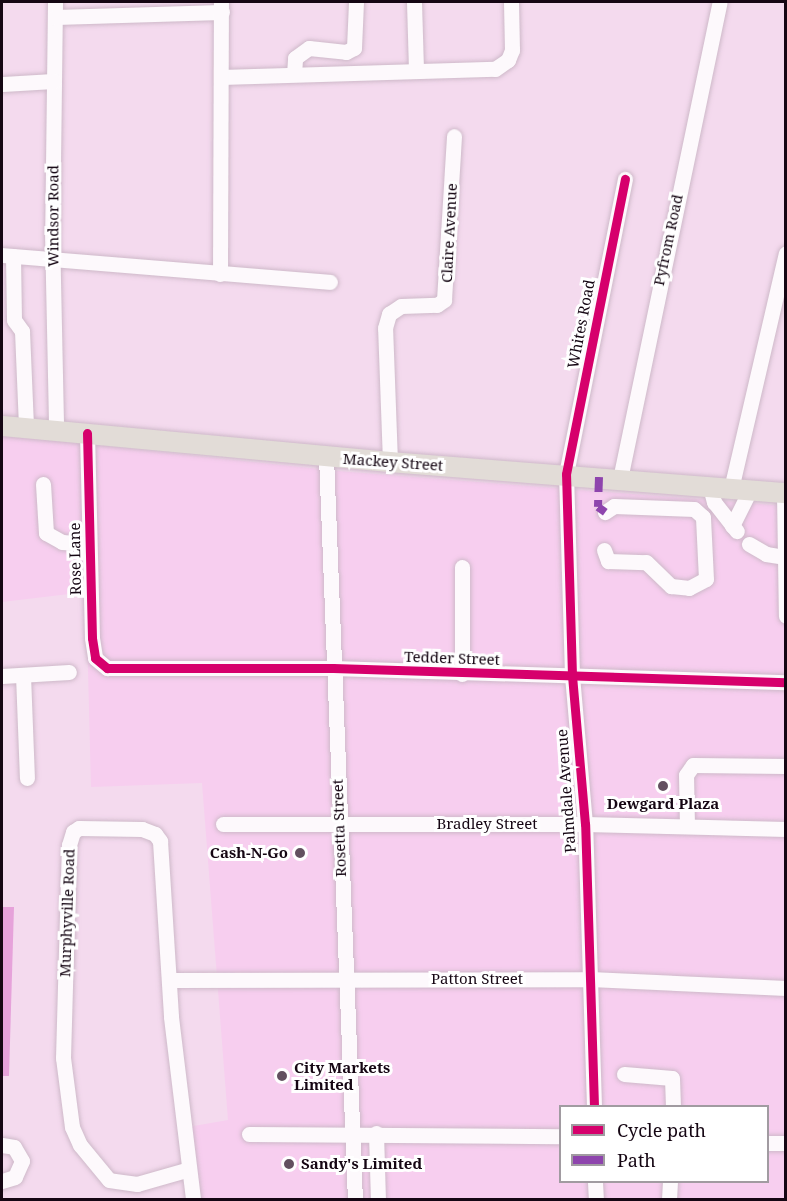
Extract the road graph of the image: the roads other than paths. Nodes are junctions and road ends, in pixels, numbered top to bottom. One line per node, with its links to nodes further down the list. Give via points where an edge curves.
1 (356, 2): 8 (street, via 354,48 346,52 309,48 295,58)
2 (414, 2): 7 (street)
3 (511, 2): 7 (street, via 512,50 502,66 488,70)
4 (720, 2): 26 (street, Pyfrom Road)
5 (221, 7): 6 (street); 9 (street)
6 (55, 9): 10 (street, Windsor Road)
7 (416, 69): 8 (street)
8 (294, 74): 9 (street)
9 (221, 77): 17 (street)
10 (54, 81): 11 (street); 16 (street, Windsor Road)
11 (2, 84)
12 (454, 136): 24 (street, Claire Avenue, via 444,300 437,305 401,306 389,314 385,328)
13 (625, 179): 25 (street, Whites Road)
14 (786, 253): 29 (street)
15 (7, 256): 16 (street); 20 (street, via 14,320 22,331)
16 (53, 260): 17 (street); 21 (street, Windsor Road)
17 (220, 274): 18 (street)
18 (330, 282)
19 (2, 426): 20 (main road, Mackey Street)
20 (26, 428): 21 (main road, Mackey Street)
21 (57, 430): 22 (main road, Mackey Street)
22 (87, 433): 23 (main road, Mackey Street); 32 (street, Rose Lane)
23 (326, 456): 24 (main road, Mackey Street); 39 (street, Rosetta Street)
24 (390, 462): 25 (main road, Mackey Street)
25 (566, 474): 26 (main road, Mackey Street); 44 (street, Palmdale Avenue)
26 (620, 479): 28 (main road, Mackey Street)
27 (43, 484): 32 (street, via 46,533 56,540)
28 (710, 487): 29 (main road, Mackey Street); 29 (street, via 714,502 734,528)
29 (740, 489): 30 (main road, Mackey Street)
30 (785, 493): 35 (street)
31 (605, 512): 34 (street, via 614,506 694,509 703,517 706,579 689,588 671,586 646,562 608,561)
32 (89, 544): 40 (street, Rose Lane, via 95,658 106,668)
33 (749, 544): 35 (street, via 766,555)
34 (604, 550)
35 (784, 557): 37 (street)
36 (462, 567): 42 (street)
37 (785, 597): 38 (street)
38 (786, 616)
39 (333, 668): 40 (street, Tedder Street); 42 (street, Tedder Street); 51 (street, Rosetta Street)
40 (117, 670)
41 (69, 672): 43 (street)
42 (462, 674): 44 (street, Tedder Street)
43 (23, 675): 45 (street); 48 (street)
44 (572, 675): 46 (street, Tedder Street); 50 (street, Palmdale Avenue)
45 (2, 676)
46 (786, 682)
47 (786, 766): 52 (street, via 693,765 686,775)
48 (27, 778)
49 (224, 824): 51 (street, Bradley Street)
50 (585, 824): 51 (street, Bradley Street); 52 (street, Bradley Street); 55 (street, Palmdale Avenue)
51 (339, 825): 54 (street, Rosetta Street)
52 (687, 826): 53 (street, Bradley Street)
53 (786, 829)
54 (345, 979): 55 (street, Patton Street); 56 (street, Patton Street); 61 (street, Rosetta Street)
55 (590, 979): 57 (street, Patton Street); 59 (street, Palmdale Avenue)
56 (169, 980): 68 (street, Murphyville Road); 68 (street, Murphyville Road, via 160,841 155,834 142,830 79,828 73,832 69,845 63,1058 72,1127 109,1180 137,1184)
57 (786, 988)
58 (624, 1074): 60 (street, via 672,1078)
59 (594, 1105)
60 (673, 1105)
61 (352, 1132): 62 (street); 63 (street); 73 (street, Rosetta Street)
62 (376, 1133): 64 (street); 74 (street)
63 (249, 1134)
64 (559, 1136)
65 (769, 1143): 66 (street)
66 (786, 1143)
67 (2, 1145): 69 (street, via 14,1147 22,1161 15,1177)
68 (186, 1170): 72 (street, Murphyville Road)
69 (2, 1181)
70 (596, 1183): 75 (street)
71 (670, 1183): 76 (street)
72 (193, 1200)
73 (355, 1200)
74 (378, 1200)
75 (596, 1200)
76 (669, 1200)

